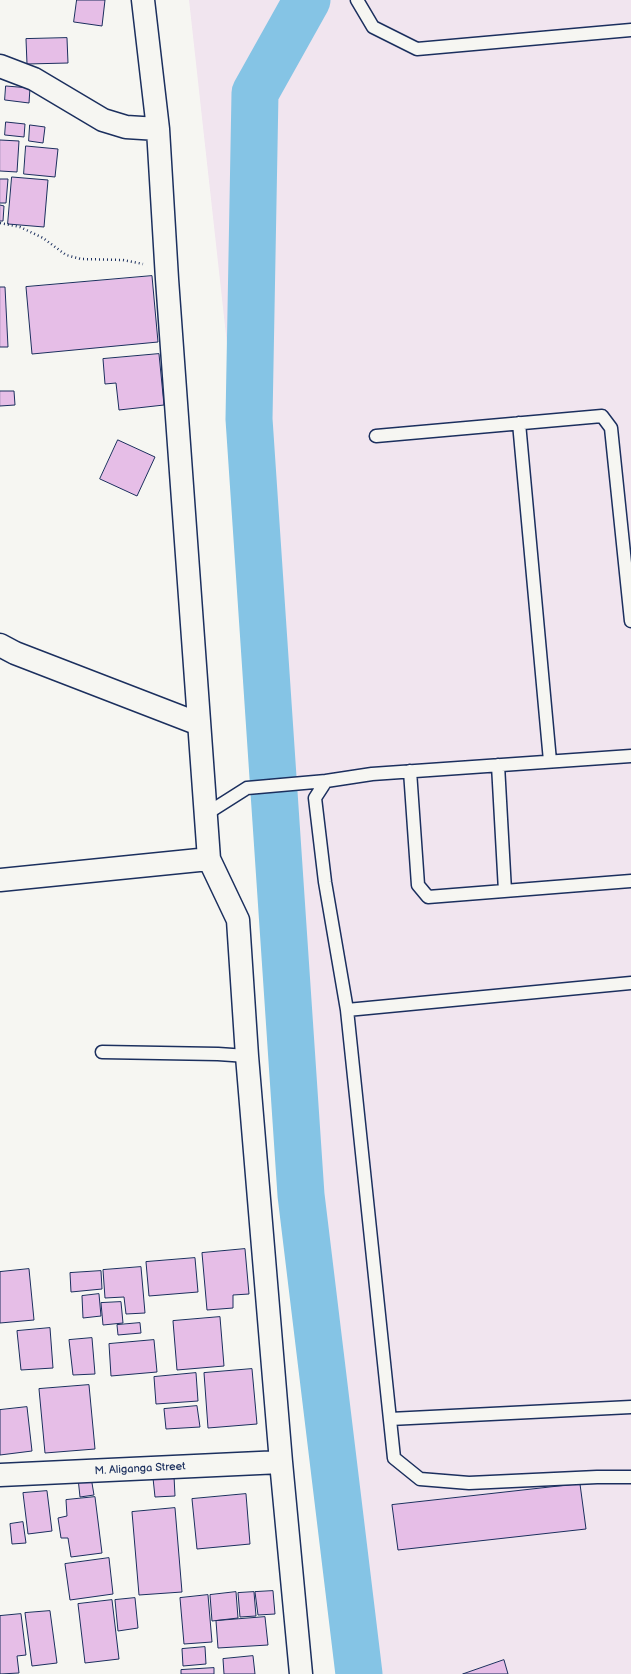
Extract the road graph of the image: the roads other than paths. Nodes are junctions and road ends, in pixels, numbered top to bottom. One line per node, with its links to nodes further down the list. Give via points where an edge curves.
1 (143, 0): 5 (street)
2 (357, 0): 3 (lane, via 373,27 417,49)
3 (631, 30)
4 (0, 66): 5 (street, via 34,79 103,120 126,127)
5 (158, 129): 10 (street, via 166,279)
6 (519, 423): 7 (lane); 8 (lane, via 602,416 611,428); 12 (lane)
7 (376, 436)
8 (631, 621)
9 (0, 645): 10 (street, via 22,656)
10 (199, 724): 16 (street)
11 (631, 756): 12 (lane)
12 (550, 761): 13 (lane)
13 (498, 765): 14 (lane); 20 (lane)
14 (410, 771): 15 (lane); 20 (lane, via 418,885 428,898)
15 (326, 781): 16 (lane, via 247,788); 22 (lane, via 315,798 325,882)
16 (206, 814): 17 (street)
17 (209, 859): 18 (street); 24 (street, via 238,920)
18 (0, 880)
19 (631, 881): 20 (lane)
20 (505, 891)
21 (631, 983): 22 (lane)
22 (347, 1010): 26 (lane)
23 (102, 1052): 24 (lane)
24 (247, 1056): 27 (street)
25 (631, 1406): 26 (lane)
26 (390, 1419): 29 (lane, via 394,1458 420,1479 469,1483)
27 (281, 1462): 28 (street, M. Aliganga Street); 30 (street)
28 (0, 1475)
29 (631, 1477)
30 (300, 1674)

